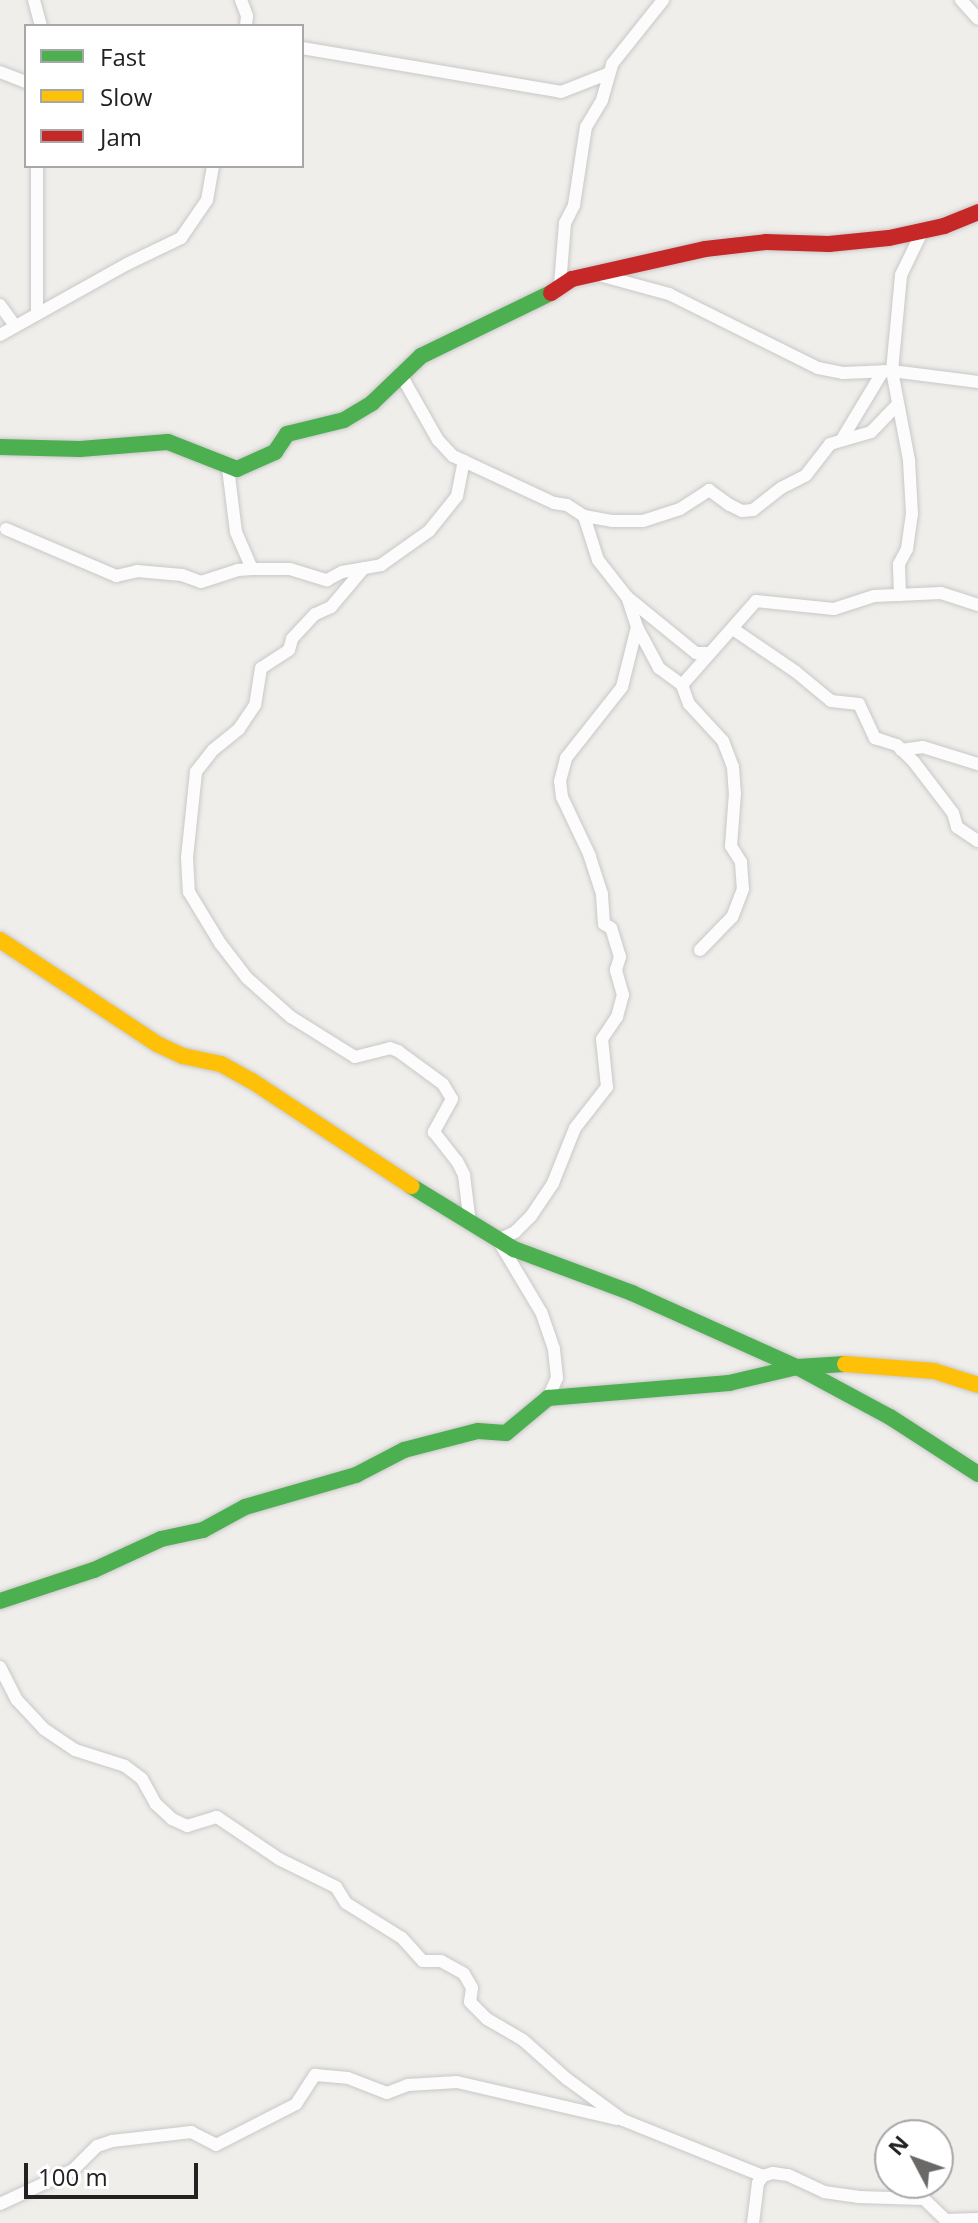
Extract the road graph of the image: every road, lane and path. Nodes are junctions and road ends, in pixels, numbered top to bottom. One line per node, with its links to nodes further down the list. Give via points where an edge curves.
1 (34, 0): 6 (street)
2 (241, 0): 7 (street)
3 (663, 0): 10 (street)
4 (961, 0): 5 (street)
5 (978, 19)
6 (40, 24)
7 (246, 24)
8 (304, 48): 10 (street, via 561,92)
9 (0, 72): 11 (street)
10 (607, 74): 17 (street, via 602,100 585,133 574,205 565,223)
11 (24, 81)
12 (37, 168): 19 (street)
13 (213, 168): 19 (street, via 207,200 181,238)
14 (978, 212): 15 (street)
15 (922, 232): 16 (street, via 848,243 766,242 705,249); 22 (street, via 901,275)
16 (599, 275): 17 (street); 22 (street, via 669,294 818,368)
17 (560, 285): 23 (street, via 534,304 421,356)
18 (0, 305): 20 (street)
19 (37, 313): 20 (street)
20 (15, 326): 21 (street)
21 (0, 335)
22 (888, 371): 24 (street); 25 (street); 26 (street)
23 (401, 375): 28 (street, via 438,440); 29 (street, via 372,403 344,420 287,434 275,452)
24 (978, 382)
25 (897, 405): 26 (street, via 871,432); 34 (street, via 909,460 912,514 899,564)
26 (842, 439): 30 (street, via 823,449 806,475 753,510 742,511 709,490 680,509 643,521)
27 (0, 447): 29 (street, via 80,449 168,442)
28 (464, 461): 30 (street); 32 (street, via 457,496 445,515 395,558)
29 (228, 468): 33 (street, via 236,532)
30 (584, 516): 35 (street, via 598,560)
31 (6, 529): 33 (street, via 118,577 137,571 201,582)
32 (364, 568): 33 (street, via 327,580 290,569); 46 (street, via 331,607 315,614 292,639 289,650 261,668 255,705 196,772 187,857 189,892 247,978 307,1029 355,1057 390,1048 398,1051 443,1084 452,1099 434,1132 464,1175)
33 (252, 569)
34 (900, 595): 36 (street, via 941,593); 38 (street, via 874,596 834,609 756,601)
35 (627, 597): 37 (street); 39 (street, via 696,653)
36 (978, 605)
37 (637, 627): 40 (street, via 659,668); 47 (street, via 622,687 566,758 560,781 602,894 604,924 611,928 620,957 616,970 622,1003 602,1039 607,1087 575,1128 553,1183 531,1216)
38 (733, 629): 39 (street); 41 (street, via 831,701 859,704 875,738)
39 (709, 653): 40 (street)
40 (682, 685): 45 (street, via 689,704 727,747 735,793 731,846 741,862 743,889 732,917)
41 (901, 750): 42 (street, via 923,747); 43 (street, via 921,769 960,830)
42 (978, 764)
43 (978, 841)
44 (0, 940): 46 (street, via 157,1044 221,1064 252,1081)
45 (700, 950)
46 (470, 1224): 47 (street)
47 (498, 1240): 48 (street); 50 (street, via 541,1312 554,1349 557,1378)
48 (797, 1367): 49 (street, via 873,1362 934,1371); 50 (street, via 729,1383); 51 (street, via 900,1423)
49 (978, 1385)
50 (548, 1398): 52 (street, via 506,1433 478,1431 404,1450 356,1475 245,1507 203,1530 161,1539 94,1570)
51 (978, 1474)
52 (0, 1601)
53 (0, 1667): 54 (street, via 17,1700 44,1729 75,1750 125,1766 142,1779 172,1819 187,1826 217,1817 279,1859 336,1887 346,1903 402,1938 423,1961 441,1961 464,1974 472,1988 470,2002 487,2019 523,2040)
54 (623, 2120): 55 (street); 56 (street, via 457,2082 408,2085 387,2093 348,2078 315,2075 296,2104 216,2145 191,2132 112,2141 97,2146 73,2170)
55 (763, 2176): 58 (street, via 788,2175 824,2192 858,2197 924,2199); 59 (street)
56 (0, 2204)
57 (978, 2219): 58 (street)
58 (952, 2222)
59 (753, 2223)

